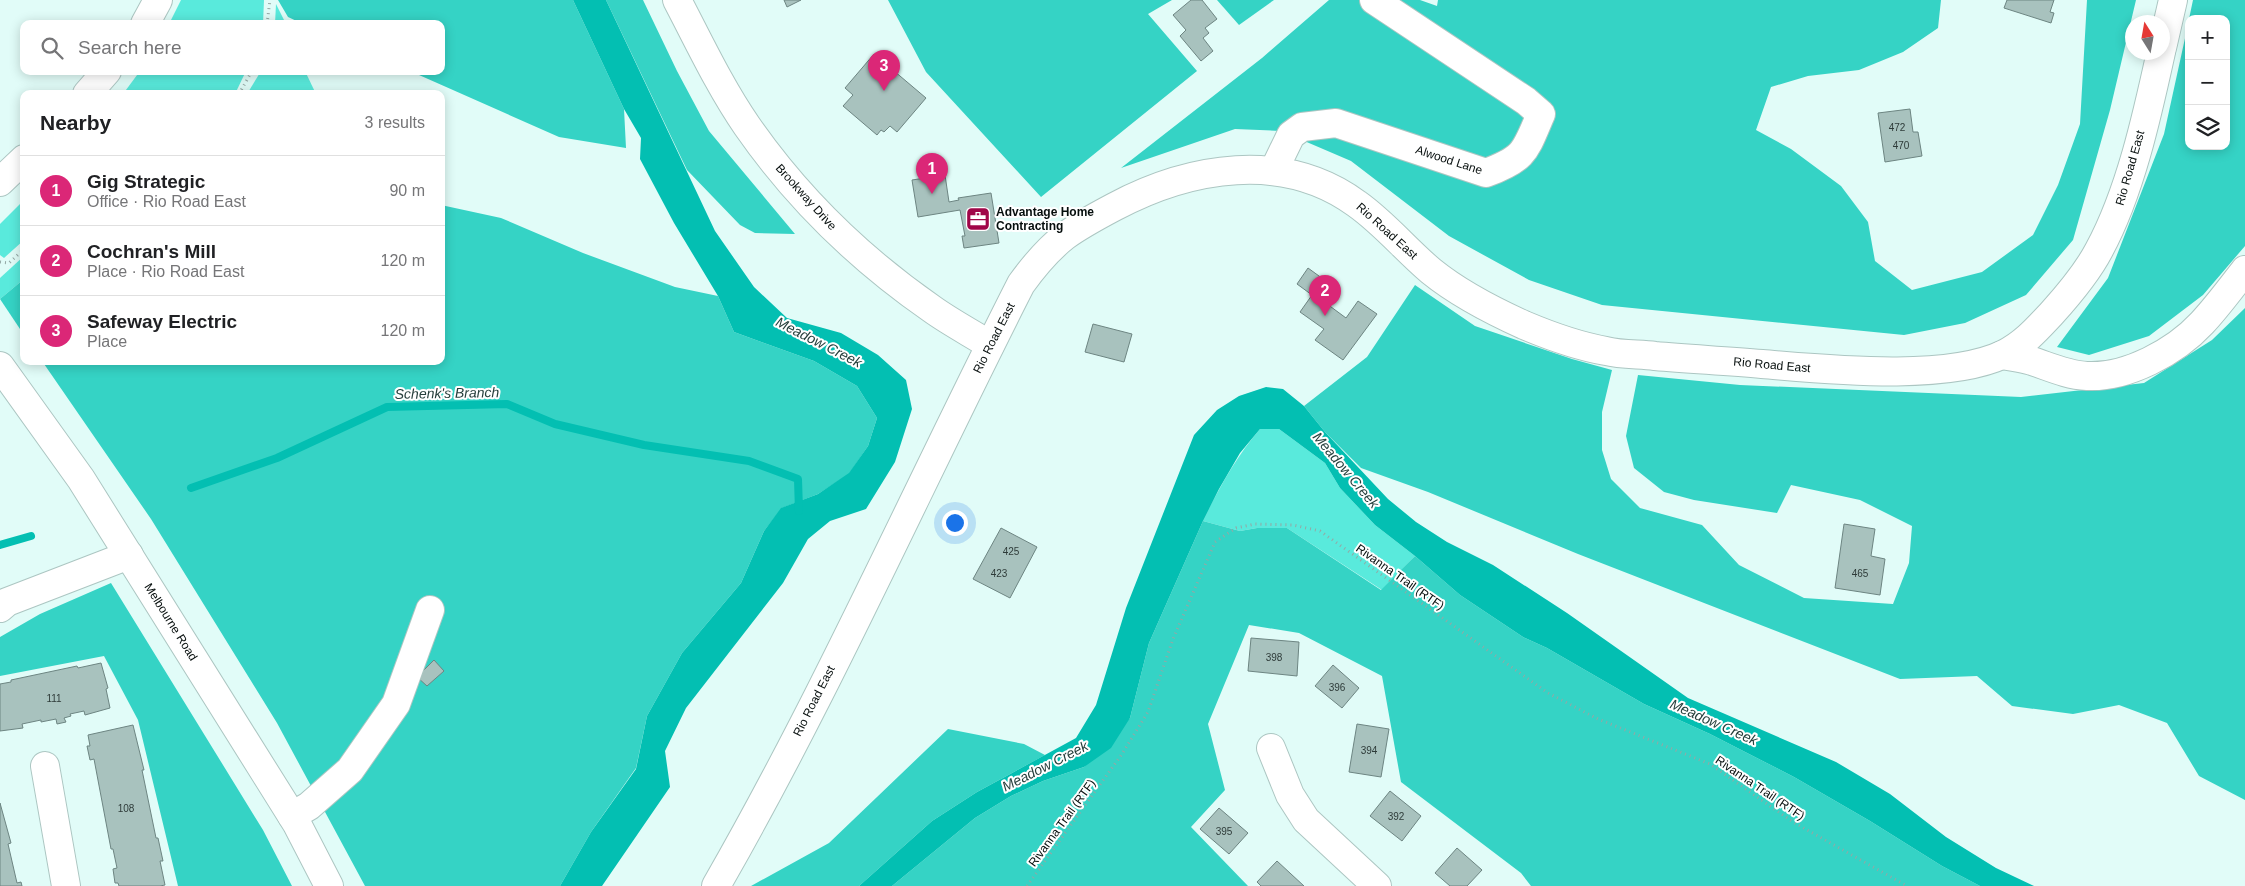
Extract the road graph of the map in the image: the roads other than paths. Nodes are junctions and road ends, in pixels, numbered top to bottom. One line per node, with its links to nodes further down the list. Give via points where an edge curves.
1 (158, 0): 6 (street)
2 (676, 0): 14 (street, Brookway Drive, via 734,105 786,177 830,225 879,270 933,310)
3 (1374, 0): 11 (street, Alwood Lane, via 1541,114 1522,154 1507,165 1486,173 1336,123 1302,127 1291,135)
4 (2173, 0): 5 (street)
5 (2170, 15)
6 (147, 20)
7 (2159, 60): 15 (street, Rio Road East, via 2124,194 2099,251 2067,296 2027,339)
8 (104, 75): 9 (street)
9 (90, 90)
10 (20, 163): 12 (street)
11 (1274, 170): 14 (street, Rio Road East, via 1240,169 1199,175 1129,199 1087,221 1041,258 1021,284); 15 (street, Rio Road East, via 1318,181 1357,204 1434,274 1478,301 1546,334 1608,352 1824,369 1914,370 1964,365)
12 (0, 182)
13 (2245, 270): 15 (street, via 2201,324 2175,346 2117,373 2088,376 2063,373 2030,360)
14 (990, 345): 25 (street, Rio Road East, via 752,824)
15 (2002, 355)
16 (0, 366): 17 (street, Melbourne Road, via 81,478)
17 (129, 555): 18 (street, via 7,602); 22 (street, Melbourne Road)
18 (0, 608)
19 (430, 610): 22 (street, via 396,704 350,770 309,806)
20 (1270, 748): 26 (street, via 1290,795 1306,820)
21 (45, 766): 23 (street)
22 (292, 816): 24 (street, Melbourne Road)
23 (66, 886)
24 (329, 886)
25 (716, 886)
26 (1377, 886)

